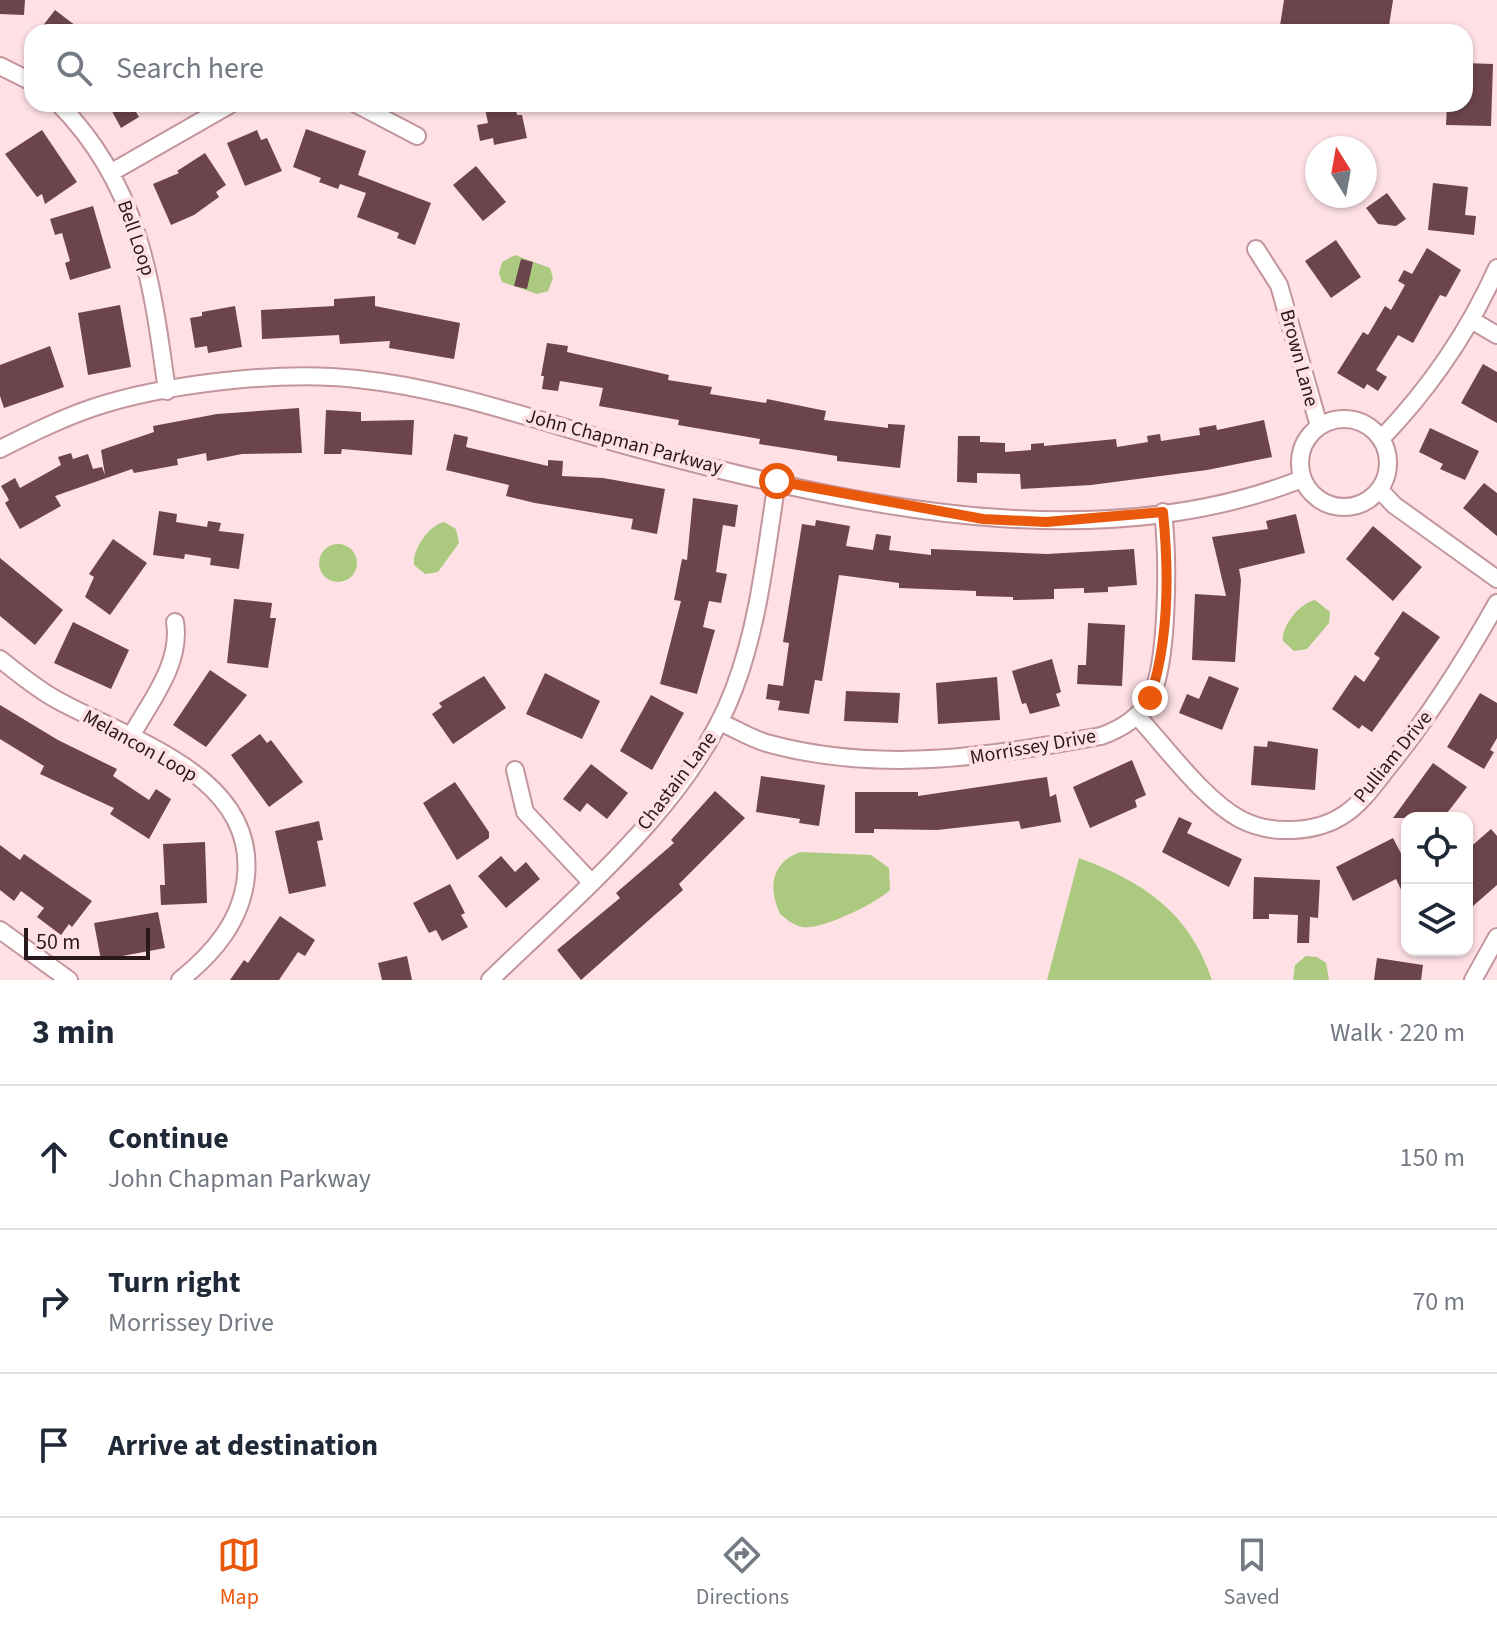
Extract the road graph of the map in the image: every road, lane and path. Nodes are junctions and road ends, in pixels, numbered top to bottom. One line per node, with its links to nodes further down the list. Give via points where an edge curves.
1 (0, 66): 2 (street)
2 (24, 78)
3 (67, 112): 7 (street, Bell Loop)
4 (217, 112): 7 (street)
5 (371, 112): 6 (street)
6 (417, 136)
7 (112, 172): 12 (street, Bell Loop, via 151,276)
8 (1256, 249): 13 (street, Brown Lane, via 1279,285)
9 (1497, 268): 10 (street)
10 (1473, 321): 11 (street); 14 (street, via 1427,389)
11 (1497, 335)
12 (167, 391): 15 (street, John Chapman Parkway, via 93,407); 17 (street, John Chapman Parkway, via 252,378 355,378 455,396)
13 (1319, 426): 14 (street, via 1351,419 1366,424); 16 (street, via 1300,454)
14 (1381, 439): 18 (street, via 1388,469)
15 (0, 449)
16 (1302, 479): 18 (street, via 1316,498 1338,508 1357,506); 19 (street, John Chapman Parkway, via 1246,499)
17 (777, 481): 19 (street, John Chapman Parkway, via 983,519 1046,522); 25 (street, Chastain Lane, via 757,602 735,688)
18 (1380, 490): 20 (street)
19 (1163, 512): 24 (street, via 1169,564 1157,676)
20 (1497, 579)
21 (1497, 603): 24 (street, Pulliam Drive, via 1403,749 1364,797 1343,816 1318,826 1278,829 1240,819)
22 (175, 622): 26 (street, via 174,659)
23 (0, 659): 26 (street, Melancon Loop, via 56,699)
24 (1137, 716): 25 (street, Morrissey Drive, via 1101,736 979,758 914,762 834,757 768,744)
25 (720, 722): 28 (street, Chastain Lane, via 710,744 648,822)
26 (130, 738): 32 (street, Melancon Loop, via 211,786 243,837 244,896 234,921)
27 (515, 770): 28 (street, via 525,812)
28 (590, 881): 33 (street, Chastain Lane)
29 (0, 930): 31 (street)
30 (1497, 937): 34 (street)
31 (69, 980)
32 (180, 980)
33 (490, 980)
34 (1473, 980)

